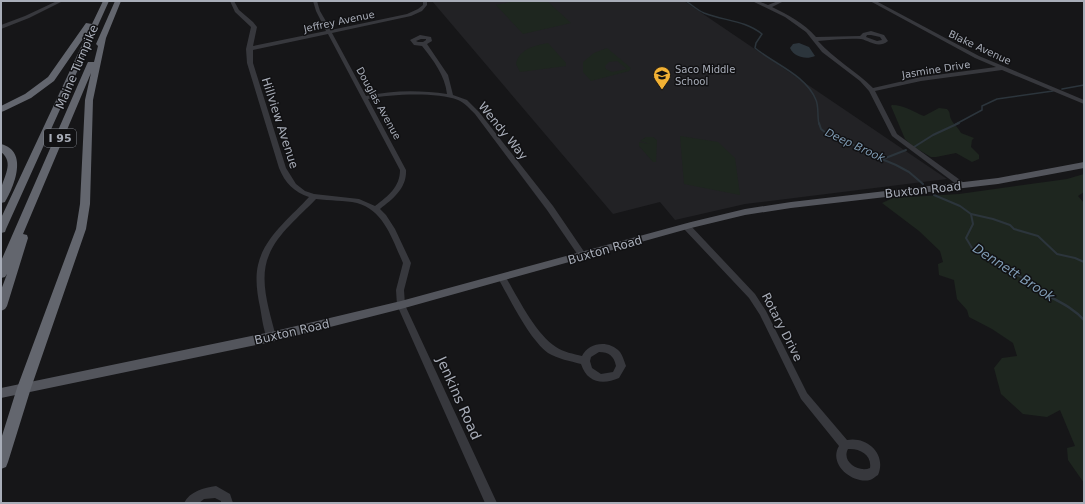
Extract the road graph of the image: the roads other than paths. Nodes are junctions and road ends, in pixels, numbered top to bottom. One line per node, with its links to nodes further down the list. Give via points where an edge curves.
1 (61, 1): 11 (street)
2 (118, 1): 13 (highway, Maine Turnpike / I 95)
3 (232, 1): 17 (street, Hillview Avenue, via 237,11 254,27)
4 (315, 1): 12 (street, Douglas Avenue)
5 (425, 1): 12 (street, Jeffrey Avenue, via 424,8 411,14)
6 (754, 1): 10 (street)
7 (782, 1): 10 (street)
8 (872, 1): 18 (street, Blake Avenue, via 969,53)
9 (106, 2): 23 (highway, via 51,79 28,96); 32 (highway, Maine Turnpike / I 95)
10 (768, 7): 15 (street, via 795,21)
11 (1, 27)
12 (329, 32): 17 (street, Jeffrey Avenue); 21 (street, Douglas Avenue)
13 (103, 38): 27 (highway, Maine Turnpike / I 95); 40 (highway, via 89,100 82,229)
14 (864, 38): 15 (street)
15 (815, 39): 19 (street, via 830,56)
16 (424, 44): 20 (street, via 445,75)
17 (249, 49): 28 (street, Hillview Avenue, via 250,63 286,176 297,189)
18 (1004, 68): 19 (street, Jasmine Drive, via 921,79); 22 (street, Blake Avenue)
19 (872, 90): 26 (street, via 894,135)
20 (450, 97): 21 (street, Wendy Way, via 378,94); 33 (street, Wendy Way, via 466,102 477,113 550,208)
21 (365, 98): 30 (street, Douglas Avenue, via 404,174 398,188)
22 (1084, 102)
23 (1, 109)
24 (1, 147): 29 (highway, via 14,163)
25 (1084, 165): 26 (main road, Buxton Road, via 1021,178)
26 (962, 186): 31 (main road, Buxton Road, via 778,207 745,212)
27 (36, 194): 34 (highway, Maine Turnpike / I 95); 37 (highway)
28 (314, 197): 30 (street, Hillview Avenue, via 353,200); 38 (street, via 267,251 262,263 262,286)
29 (1, 200)
30 (376, 209): 36 (street, via 387,222 407,263 400,290)
31 (687, 227): 33 (main road, Buxton Road); 42 (street, Rotary Drive, via 752,296 804,396)
32 (1, 229)
33 (583, 256): 35 (main road, Buxton Road)
34 (1, 274)
35 (502, 278): 36 (main road, Buxton Road); 39 (street, via 543,342 563,356)
36 (401, 305): 38 (main road, Buxton Road); 46 (street, Jenkins Road)
37 (1, 306)
38 (271, 337): 40 (main road, Buxton Road)
39 (585, 361)
40 (24, 388): 41 (main road); 43 (highway)
41 (1, 393)
42 (845, 445)
43 (1, 462)
44 (190, 503): 45 (street, via 202,494 216,492 226,498)
45 (227, 503)
46 (491, 503)

